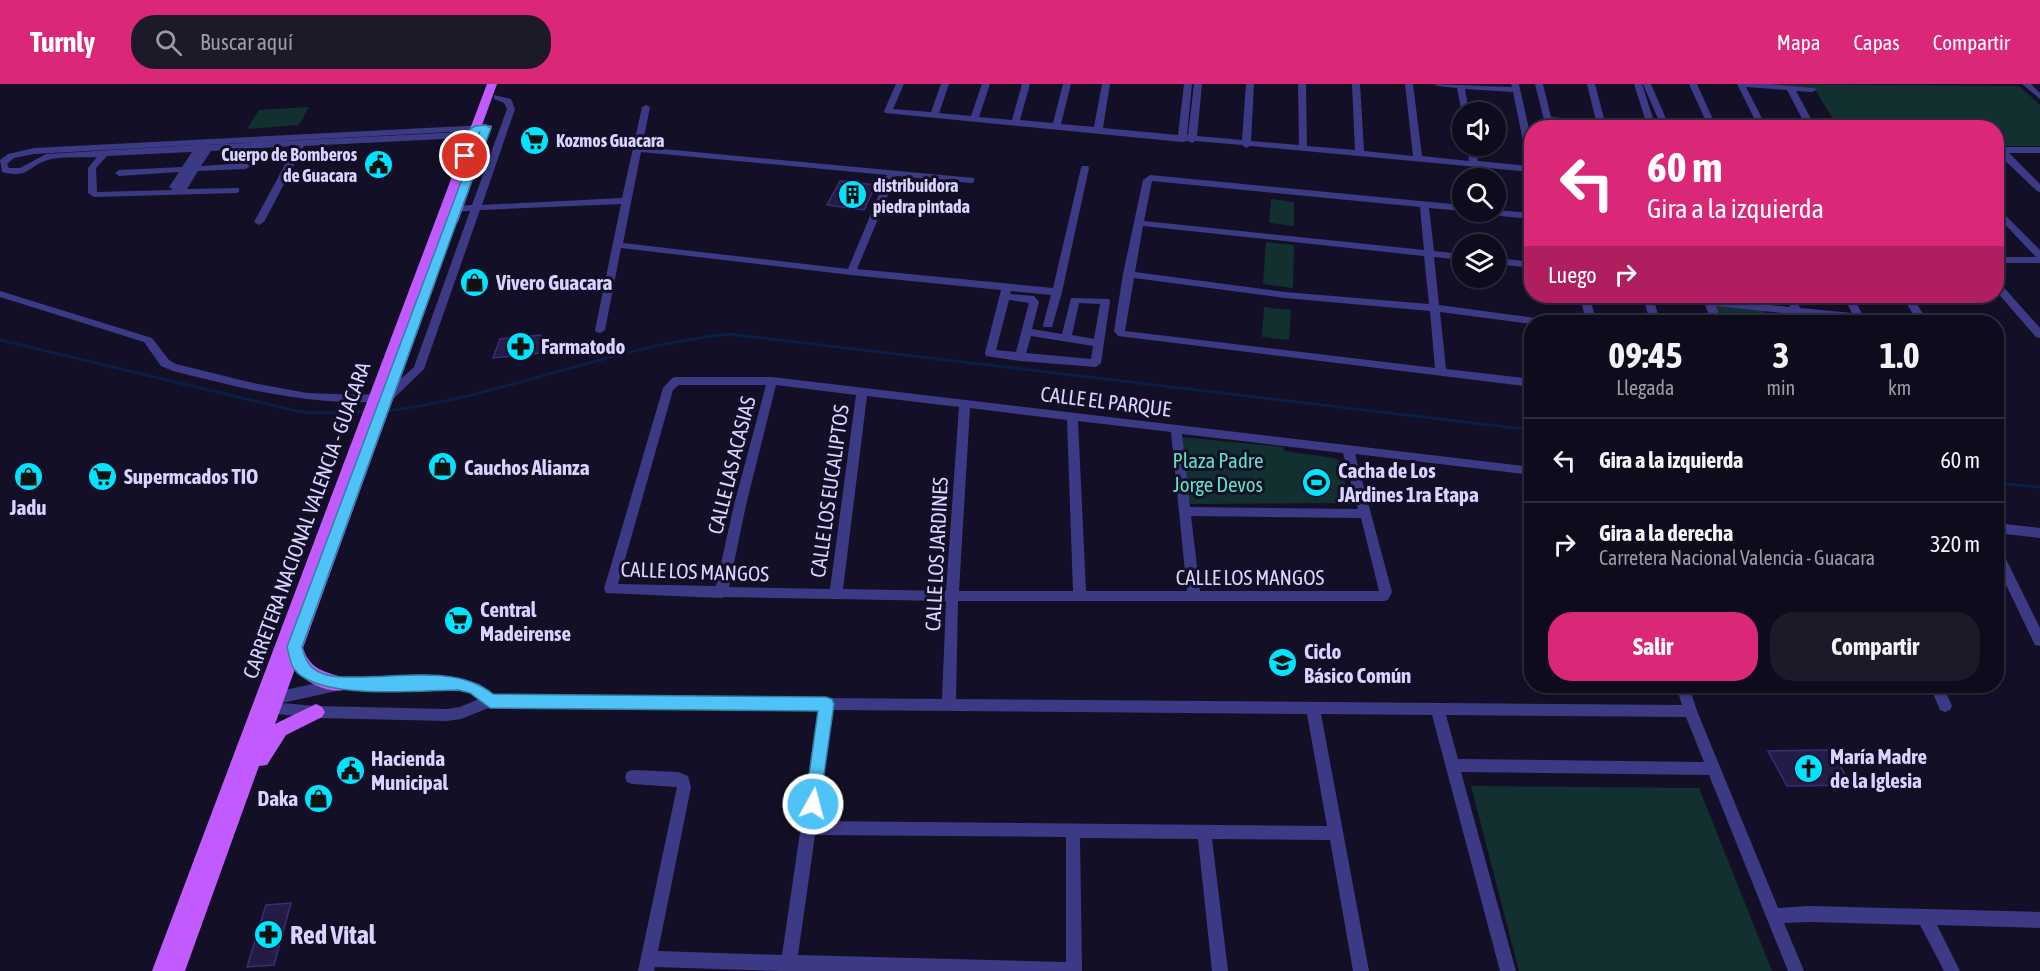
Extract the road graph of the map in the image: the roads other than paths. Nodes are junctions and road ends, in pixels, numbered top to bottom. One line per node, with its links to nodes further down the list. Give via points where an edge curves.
1 (492, 84): 43 (main road, CARRETERA NACIONAL VALENCIA - GUACARA)
2 (502, 84): 27 (main road, CARRETERA NACIONAL VALENCIA - GUACARA)
3 (900, 84): 31 (street, via 888,111)
4 (945, 84): 31 (street)
5 (986, 84): 32 (street)
6 (1026, 84): 40 (street)
7 (1067, 84): 41 (street)
8 (1106, 84): 44 (street)
9 (1188, 84): 45 (street)
10 (1198, 84): 45 (street)
11 (1250, 84): 47 (street)
12 (1302, 84): 50 (street)
13 (1356, 84): 54 (street)
14 (1409, 84): 57 (street)
15 (1438, 84): 23 (street)
16 (1539, 84): 33 (street)
17 (1591, 84): 34 (street)
18 (1638, 84): 35 (street)
19 (1647, 84): 36 (street)
20 (1694, 84): 37 (street)
21 (1742, 84): 25 (street); 38 (street)
22 (2026, 84): 28 (street)
23 (1461, 85): 24 (street); 29 (street)
24 (1515, 87): 42 (street)
25 (1790, 88): 26 (street); 39 (street)
26 (1812, 90)
27 (497, 97): 43 (main road, CARRETERA NACIONAL VALENCIA - GUACARA); 72 (street, via 508,101 511,109)
28 (2040, 97)
29 (1464, 102)
30 (646, 107): 49 (street)
31 (934, 115): 32 (street)
32 (974, 119): 40 (street)
33 (1547, 120)
34 (1600, 120)
35 (1649, 120)
36 (1663, 120)
37 (1710, 120)
38 (1759, 120)
39 (1808, 120)
40 (1015, 123): 41 (street)
41 (1056, 127): 44 (street)
42 (1524, 129)
43 (480, 131): 46 (street); 48 (street); 73 (main road, CARRETERA NACIONAL VALENCIA - GUACARA)
44 (1098, 131): 45 (street)
45 (1187, 140): 47 (street)
46 (301, 143): 48 (street); 77 (street)
47 (1246, 145): 50 (street)
48 (203, 146): 53 (street); 53 (street, via 34,151 11,156 2,163 5,170 17,172 44,158); 62 (street); 63 (street)
49 (637, 149): 64 (street); 69 (street)
50 (1303, 149): 54 (street)
51 (2004, 150): 52 (street)
52 (2040, 150)
53 (105, 153): 68 (street, via 92,168 93,193 97,195)
54 (1360, 154): 57 (street)
55 (2004, 155): 67 (street)
56 (1473, 156): 58 (street)
57 (1418, 159): 58 (street)
58 (1474, 164): 60 (street)
59 (246, 166): 62 (street)
60 (1524, 167)
61 (1085, 168): 89 (street)
62 (195, 169): 63 (street); 63 (street, via 183,188 174,188)
63 (184, 170): 65 (street)
64 (892, 172): 66 (street); 86 (street)
65 (119, 173)
66 (971, 180)
67 (2040, 189)
68 (236, 190)
69 (626, 201): 72 (street); 79 (street)
70 (1425, 204): 71 (street); 78 (street, via 1155,177 1147,180); 80 (street)
71 (1452, 207)
72 (478, 208): 73 (street); 112 (street, via 419,369)
73 (451, 209): 112 (main road, CARRETERA NACIONAL VALENCIA - GUACARA)
74 (1506, 213): 75 (street)
75 (1524, 215)
76 (2004, 218): 82 (street)
77 (260, 222)
78 (1138, 223): 80 (street); 87 (street)
79 (617, 245): 86 (street); 100 (street)
80 (1429, 254): 81 (street); 94 (street)
81 (1452, 256)
82 (2040, 258): 83 (street)
83 (2004, 260)
84 (1506, 262): 85 (street)
85 (1524, 264)
86 (851, 272): 88 (street)
87 (1128, 274): 94 (street, via 1285,296); 106 (street, via 1118,327 1122,334)
88 (1005, 292): 89 (street); 101 (street, via 1033,300); 105 (street, via 989,352)
89 (1058, 292): 99 (street)
90 (2004, 293): 102 (street)
91 (0, 294): 112 (street, via 148,340 165,363 173,367)
92 (1738, 303): 95 (street)
93 (1793, 303): 95 (street)
94 (1435, 308): 98 (street); 106 (street)
95 (1797, 311): 96 (street); 97 (street)
96 (1799, 315)
97 (1825, 315)
98 (1524, 320)
99 (1048, 325)
100 (600, 330)
101 (1028, 332): 103 (street); 105 (street)
102 (2040, 335)
103 (1066, 338): 104 (street); 104 (street, via 1075,300 1101,299 1105,301)
104 (1099, 343): 105 (street, via 1094,364)
105 (1020, 357)
106 (1441, 372): 109 (street)
107 (676, 381): 108 (street, CALLE EL PARQUE); 122 (street, CALLE LOS MANGOS, via 668,388 610,589)
108 (772, 381): 110 (street, CALLE EL PARQUE); 122 (street, CALLE LAS ACASIAS)
109 (1524, 382)
110 (862, 393): 111 (street, CALLE EL PARQUE); 123 (street, CALLE LOS EUCALIPTOS)
111 (965, 404): 113 (street, CALLE EL PARQUE); 124 (street, CALLE LOS JARDINES)
112 (378, 407): 128 (main road, CARRETERA NACIONAL VALENCIA - GUACARA); 133 (main road, CARRETERA NACIONAL VALENCIA - GUACARA)
113 (1072, 417): 114 (street, CALLE EL PARQUE); 125 (street)
114 (1176, 429): 115 (street, CALLE EL PARQUE); 117 (street)
115 (1348, 449): 116 (street, CALLE EL PARQUE); 118 (street, CALLE LOS MANGOS)
116 (1524, 470)
117 (1184, 511): 118 (street); 126 (street)
118 (1366, 514): 126 (street, CALLE LOS MANGOS, via 1384,596)
119 (2004, 529): 120 (street)
120 (2040, 533)
121 (2004, 567): 127 (street)
122 (721, 593): 123 (street, CALLE LOS MANGOS)
123 (836, 594): 124 (street, CALLE LOS MANGOS)
124 (957, 596): 125 (street, CALLE LOS MANGOS); 135 (street, CALLE LOS JARDINES)
125 (1080, 596): 126 (street, CALLE LOS MANGOS)
126 (1194, 596)
127 (2040, 641)
128 (294, 647): 129 (main road, via 308,674); 133 (main road, CARRETERA NACIONAL VALENCIA - GUACARA)
129 (341, 684): 132 (street, via 458,683 475,688); 133 (street)
130 (1685, 693): 139 (street)
131 (1940, 693): 136 (street)
132 (490, 701): 134 (street); 140 (street, via 453,714)
133 (268, 703): 140 (street); 144 (main road, CARRETERA NACIONAL VALENCIA - GUACARA); 156 (main road, CARRETERA NACIONAL VALENCIA - GUACARA)
134 (826, 704): 135 (street); 145 (street)
135 (949, 706): 137 (street)
136 (1945, 706)
137 (1313, 708): 138 (street); 148 (street)
138 (1437, 708): 139 (street); 141 (street)
139 (1690, 711): 142 (street)
140 (316, 712): 144 (main road, via 288,724 273,737)
141 (1454, 765): 142 (street); 160 (street)
142 (1713, 769): 149 (street)
143 (632, 777): 152 (street, via 678,779 684,787)
144 (229, 826): 157 (main road, CARRETERA NACIONAL VALENCIA - GUACARA)
145 (810, 828): 146 (street); 153 (street)
146 (1073, 830): 147 (street); 155 (street)
147 (1204, 831): 148 (street); 158 (street)
148 (1337, 833): 159 (street)
149 (1774, 916): 150 (street); 161 (street)
150 (1925, 918): 151 (street); 162 (street)
151 (2040, 920)
152 (648, 965): 153 (street)
153 (788, 967): 154 (street)
154 (931, 969): 155 (street)
155 (1074, 970)
156 (162, 971)
157 (175, 971)
158 (1220, 971)
159 (1361, 971)
160 (1508, 971)
161 (1796, 971)
162 (1952, 971)

